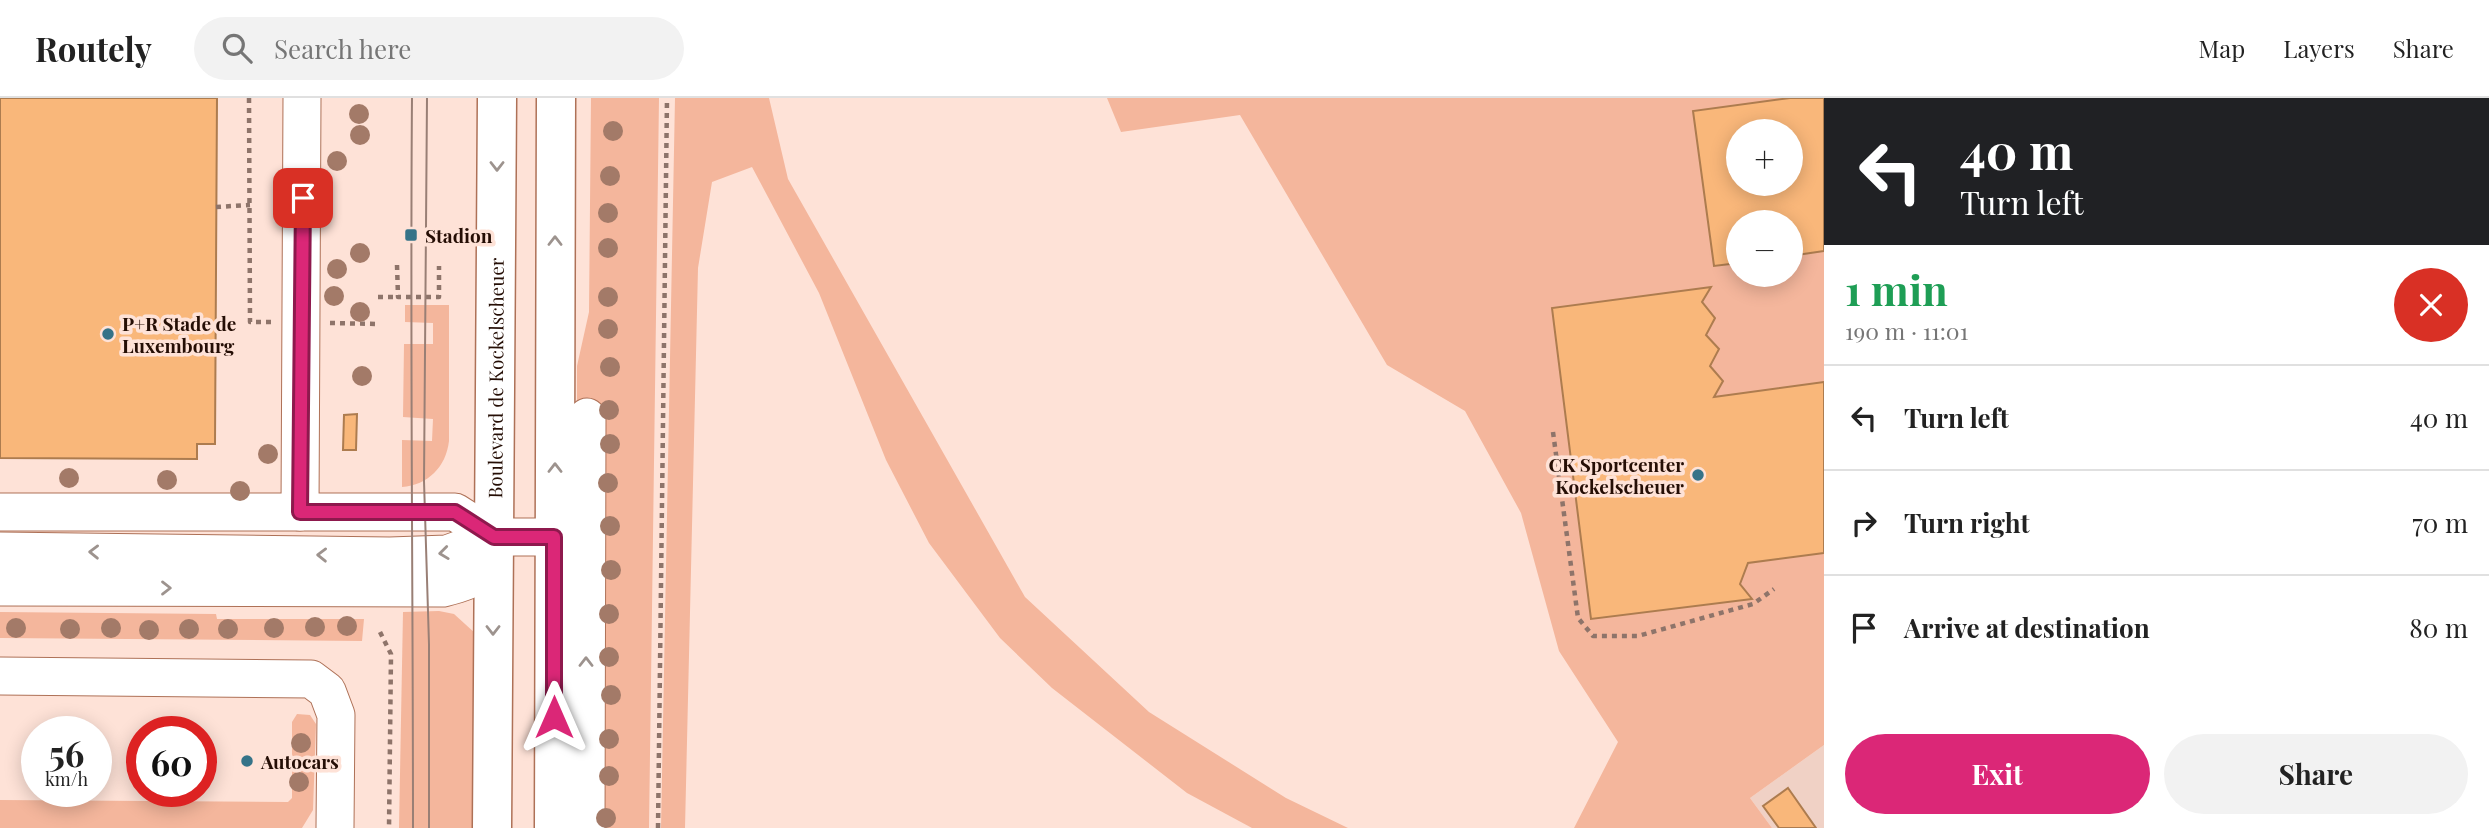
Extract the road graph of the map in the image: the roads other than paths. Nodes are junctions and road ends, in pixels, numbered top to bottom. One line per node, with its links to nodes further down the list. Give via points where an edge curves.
1 (302, 98): 6 (lane)
2 (497, 98): 7 (main road, Boulevard de Kockelscheuer, one-way to 7)
3 (556, 98): 8 (main road, one-way to 3)
4 (587, 417): 15 (lane, one-way to 4)
5 (0, 512): 6 (lane)
6 (300, 512): 7 (lane, via 455,512)
7 (494, 537): 8 (lane); 9 (lane, one-way to 9, via 447,554 390,556); 10 (lane, one-way to 7, via 443,588 478,577 486,567); 13 (main road, Boulevard de Kockelscheuer, one-way to 13)
8 (554, 537): 14 (main road)
9 (0, 551)
10 (0, 587)
11 (0, 677): 12 (lane, via 311,679 327,691 336,715)
12 (329, 822)
13 (492, 828)
14 (554, 828)
15 (586, 828)

